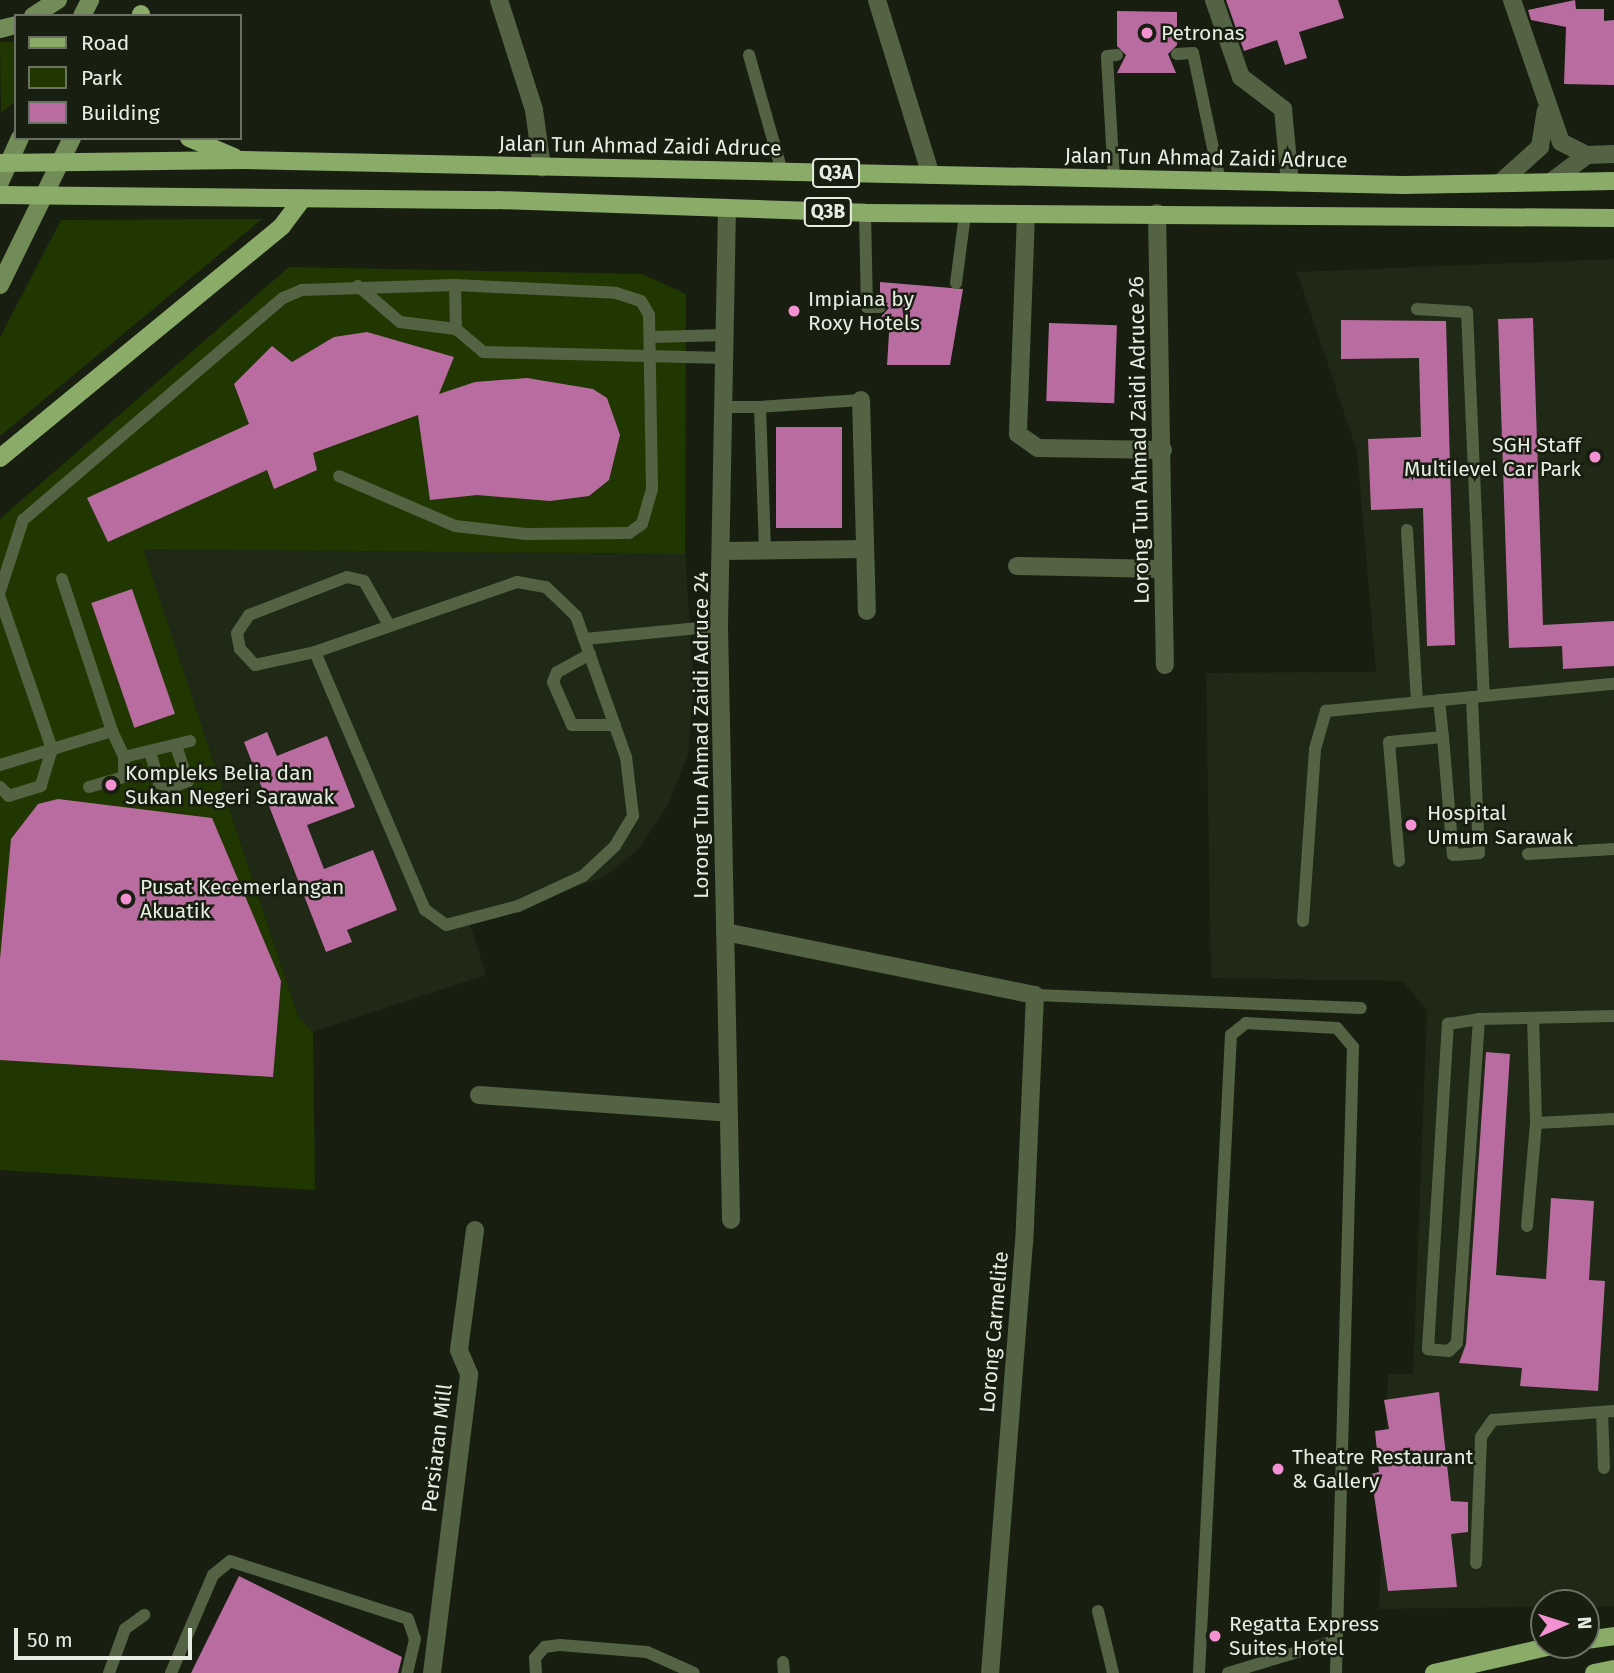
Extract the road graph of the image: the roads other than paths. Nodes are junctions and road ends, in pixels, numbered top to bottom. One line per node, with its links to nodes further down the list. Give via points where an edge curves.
1 (58, 0): 6 (main road)
2 (499, 0): 19 (street, via 534,110)
3 (877, 0): 21 (street)
4 (1214, 0): 27 (street, via 1241,77 1283,109)
5 (1512, 0): 10 (street)
6 (36, 14)
7 (1177, 54): 23 (lane, via 1194,53)
8 (749, 55): 20 (lane)
9 (1117, 55): 22 (lane, via 1107,56)
10 (1545, 101): 15 (street, via 1562,142); 28 (street, via 1548,128 1540,147)
11 (19, 140): 17 (main road)
12 (71, 140): 18 (main road)
13 (194, 140): 16 (main road)
14 (1614, 154): 15 (street)
15 (1587, 155): 24 (street)
16 (243, 160): 18 (main road, Jalan Tun Ahmad Zaidi Adruce / Q3A); 19 (main road, Jalan Tun Ahmad Zaidi Adruce / Q3A)
17 (4, 163): 18 (main road, Jalan Tun Ahmad Zaidi Adruce / Q3A); 26 (main road)
18 (57, 164): 30 (main road)
19 (542, 167): 20 (main road, Jalan Tun Ahmad Zaidi Adruce / Q3A)
20 (782, 172): 21 (main road, Jalan Tun Ahmad Zaidi Adruce / Q3A)
21 (931, 176): 22 (main road, Jalan Tun Ahmad Zaidi Adruce / Q3A)
22 (1114, 179): 23 (main road, Jalan Tun Ahmad Zaidi Adruce / Q3A)
23 (1220, 181): 27 (main road, Jalan Tun Ahmad Zaidi Adruce / Q3A)
24 (1551, 181): 25 (main road, Jalan Tun Ahmad Zaidi Adruce / Q3A); 28 (main road, Jalan Tun Ahmad Zaidi Adruce / Q3A)
25 (1614, 181)
26 (0, 182)
27 (1290, 183): 28 (main road, Jalan Tun Ahmad Zaidi Adruce / Q3A)
28 (1500, 183)
29 (0, 195): 30 (main road, Q3B)
30 (42, 195): 31 (main road, Q3B); 39 (main road)
31 (302, 199): 32 (main road, Q3B); 53 (main road, via 282,226)
32 (727, 208): 34 (main road, Q3B); 45 (street, Lorong Tun Ahmad Zaidi Adruce 24)
33 (1157, 213): 35 (main road, Q3B); 37 (main road, Q3B); 52 (street, Lorong Tun Ahmad Zaidi Adruce 26)
34 (865, 214): 36 (main road, Q3B); 42 (lane, via 867,307)
35 (1026, 214): 36 (main road, Q3B); 52 (street, via 1018,434 1038,448)
36 (965, 215): 38 (lane)
37 (1614, 218)
38 (956, 284)
39 (0, 285)
40 (455, 285): 41 (lane); 44 (lane); 46 (lane, via 628,294 649,315)
41 (358, 286): 44 (lane, via 400,323); 62 (lane, via 302,289 273,307 23,520)
42 (880, 307)
43 (1417, 309): 72 (lane, via 1467,312)
44 (456, 329): 48 (lane, via 483,352)
45 (724, 335): 46 (lane); 47 (street, Lorong Tun Ahmad Zaidi Adruce 24)
46 (652, 337): 48 (lane)
47 (724, 358): 48 (lane); 50 (street, Lorong Tun Ahmad Zaidi Adruce 24)
48 (652, 359): 54 (lane, via 649,509 629,533 526,534 455,526)
49 (861, 400): 51 (lane); 56 (street)
50 (725, 407): 51 (lane); 58 (street, Lorong Tun Ahmad Zaidi Adruce 24)
51 (760, 407): 57 (lane)
52 (1163, 450): 60 (street, Lorong Tun Ahmad Zaidi Adruce 26)
53 (0, 458)
54 (339, 476)
55 (1407, 530): 74 (lane)
56 (864, 549): 57 (street); 64 (street)
57 (765, 550): 58 (street)
58 (723, 551): 66 (street, Lorong Tun Ahmad Zaidi Adruce 24)
59 (1017, 566): 60 (street)
60 (1163, 569): 70 (street, Lorong Tun Ahmad Zaidi Adruce 26)
61 (62, 579): 76 (lane)
62 (0, 591)
63 (0, 597): 80 (lane)
64 (867, 611)
65 (390, 625): 67 (lane, via 529,582 558,594); 68 (lane); 68 (lane, via 364,581 347,577 249,615 237,633 240,649 254,665)
66 (719, 626): 67 (lane); 90 (street, Lorong Tun Ahmad Zaidi Adruce 24)
67 (585, 639): 69 (lane)
68 (315, 652): 75 (lane, via 425,910 446,925 565,886 615,846 634,802)
69 (590, 654): 75 (lane); 75 (lane, via 557,671 553,682 572,725)
70 (1165, 665)
71 (1614, 684): 72 (lane)
72 (1478, 696): 73 (lane); 77 (lane, via 1479,853 1453,855)
73 (1439, 700): 74 (lane); 77 (lane)
74 (1417, 701): 89 (lane, via 1333,707 1321,717)
75 (615, 725)
76 (112, 731): 80 (lane); 82 (lane)
77 (1443, 737): 88 (lane, via 1389,742)
78 (190, 741): 79 (lane)
79 (176, 747): 81 (lane); 81 (lane, via 188,781 170,788 159,783)
80 (52, 749): 83 (lane); 84 (lane, via 41,786 9,796)
81 (151, 755): 82 (lane)
82 (124, 757): 85 (lane, via 124,777)
83 (0, 765)
84 (0, 787)
85 (89, 787)
86 (1614, 849): 87 (lane)
87 (1528, 853)
88 (1399, 861)
89 (1303, 921)
90 (725, 932): 91 (street); 97 (street, Lorong Tun Ahmad Zaidi Adruce 24)
91 (1035, 995): 92 (lane); 117 (street, Lorong Carmelite, via 1024,1242)
92 (1361, 1008)
93 (1614, 1016): 94 (lane)
94 (1533, 1018): 95 (lane); 99 (lane)
95 (1479, 1019): 95 (lane, via 1452,1022 1446,1029 1429,1349 1450,1351 1457,1343)
96 (479, 1095): 97 (street)
97 (728, 1113): 100 (street, Lorong Tun Ahmad Zaidi Adruce 24)
98 (1614, 1119): 99 (lane)
99 (1536, 1123): 101 (lane)
100 (731, 1220)
101 (1527, 1226)
102 (475, 1230): 114 (street, Persiaran Mill, via 459,1350 469,1374)
103 (1608, 1412): 104 (lane); 105 (lane, via 1493,1420 1481,1437)
104 (1604, 1468)
105 (1476, 1563)
106 (1098, 1611): 118 (lane)
107 (144, 1615): 111 (lane, via 125,1629)
108 (1334, 1641): 119 (lane, via 1353,1047 1337,1028 1246,1023 1231,1035); 120 (lane); 121 (lane)
109 (1530, 1651): 122 (main road)
110 (1614, 1669): 123 (main road)
111 (109, 1673)
112 (171, 1673): 113 (lane, via 213,1575 230,1561 408,1619 415,1639)
113 (407, 1673)
114 (432, 1673)
115 (536, 1673): 116 (lane, via 535,1658 545,1647 560,1645 648,1652)
116 (694, 1673)
117 (990, 1673)
118 (1113, 1673)
119 (1199, 1673)
120 (1228, 1673)
121 (1336, 1673)
122 (1434, 1673)
123 (1594, 1673)

